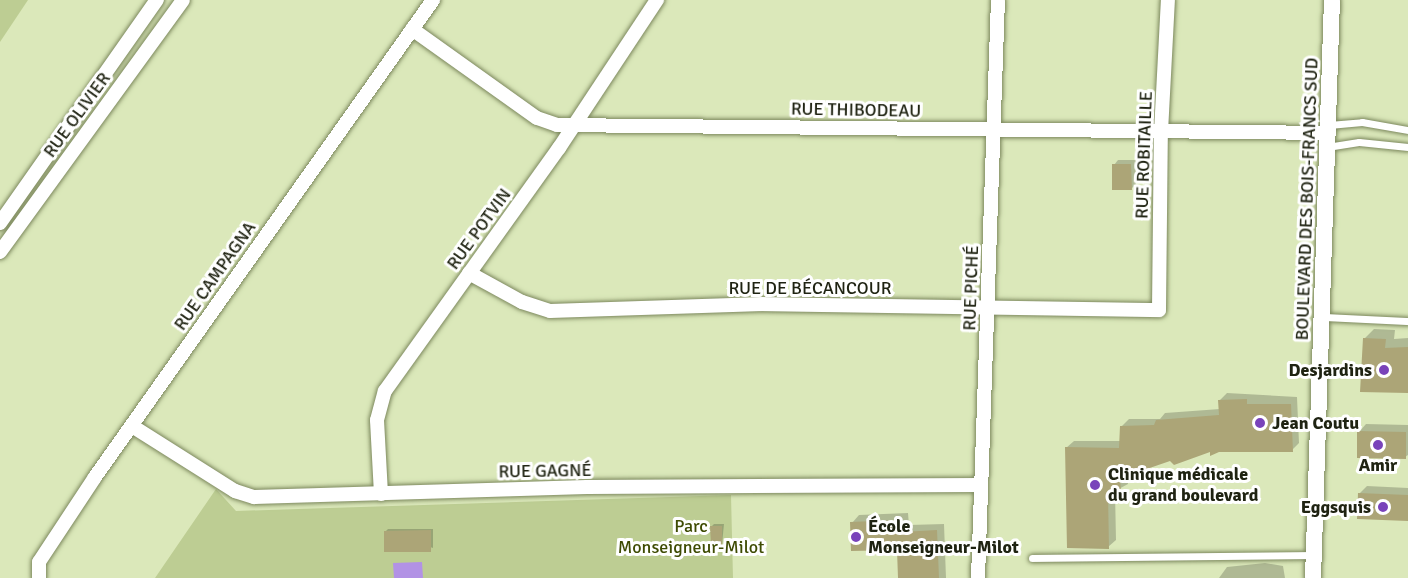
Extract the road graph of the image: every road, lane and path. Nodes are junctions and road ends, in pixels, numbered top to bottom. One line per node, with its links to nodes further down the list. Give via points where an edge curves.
1 (157, 0): 9 (street, RUE OLIVIER)
2 (183, 0): 10 (street, RUE OLIVIER)
3 (433, 0): 8 (street, RUE CAMPAGNA)
4 (657, 0): 11 (street, RUE POTVIN)
5 (998, 0): 12 (street, RUE PICHÉ)
6 (1168, 0): 14 (street, RUE ROBITAILLE)
7 (1332, 0): 15 (street, BOULEVARD DES BOIS-FRANCS SUD)
8 (412, 30): 11 (street, RUE THIBODEAU, via 537,118 557,125); 24 (street, RUE CAMPAGNA)
9 (124, 46): 10 (lane); 17 (street, RUE OLIVIER)
10 (140, 59): 18 (street, RUE OLIVIER)
11 (575, 124): 12 (street, RUE THIBODEAU); 19 (street, RUE POTVIN)
12 (996, 130): 14 (street, RUE THIBODEAU); 20 (street, RUE PICHÉ)
13 (1408, 130): 15 (lane, via 1362,122)
14 (1161, 132): 15 (street, RUE THIBODEAU); 21 (street, RUE ROBITAILLE)
15 (1328, 135): 16 (lane); 22 (street, BOULEVARD DES BOIS-FRANCS SUD)
16 (1408, 147)
17 (0, 223)
18 (3, 242)
19 (469, 273): 20 (street, RUE DE BÉCANCOUR, via 522,302 550,311 764,304); 26 (street, RUE POTVIN, via 378,406)
20 (988, 308): 21 (street, RUE DE BÉCANCOUR); 25 (street, RUE PICHÉ)
21 (1159, 310)
22 (1323, 317): 23 (lane); 27 (street, BOULEVARD DES BOIS-FRANCS SUD)
23 (1408, 321)
24 (132, 426): 26 (street, RUE GAGNÉ, via 235,491 254,497); 29 (street, RUE CAMPAGNA, via 39,562)
25 (980, 485): 26 (street, RUE GAGNÉ, via 555,488); 30 (street, RUE PICHÉ)
26 (381, 494)
27 (1315, 555): 28 (lane); 31 (street, BOULEVARD DES BOIS-FRANCS SUD)
28 (1032, 558)
29 (39, 578)
30 (978, 578)
31 (1313, 578)

